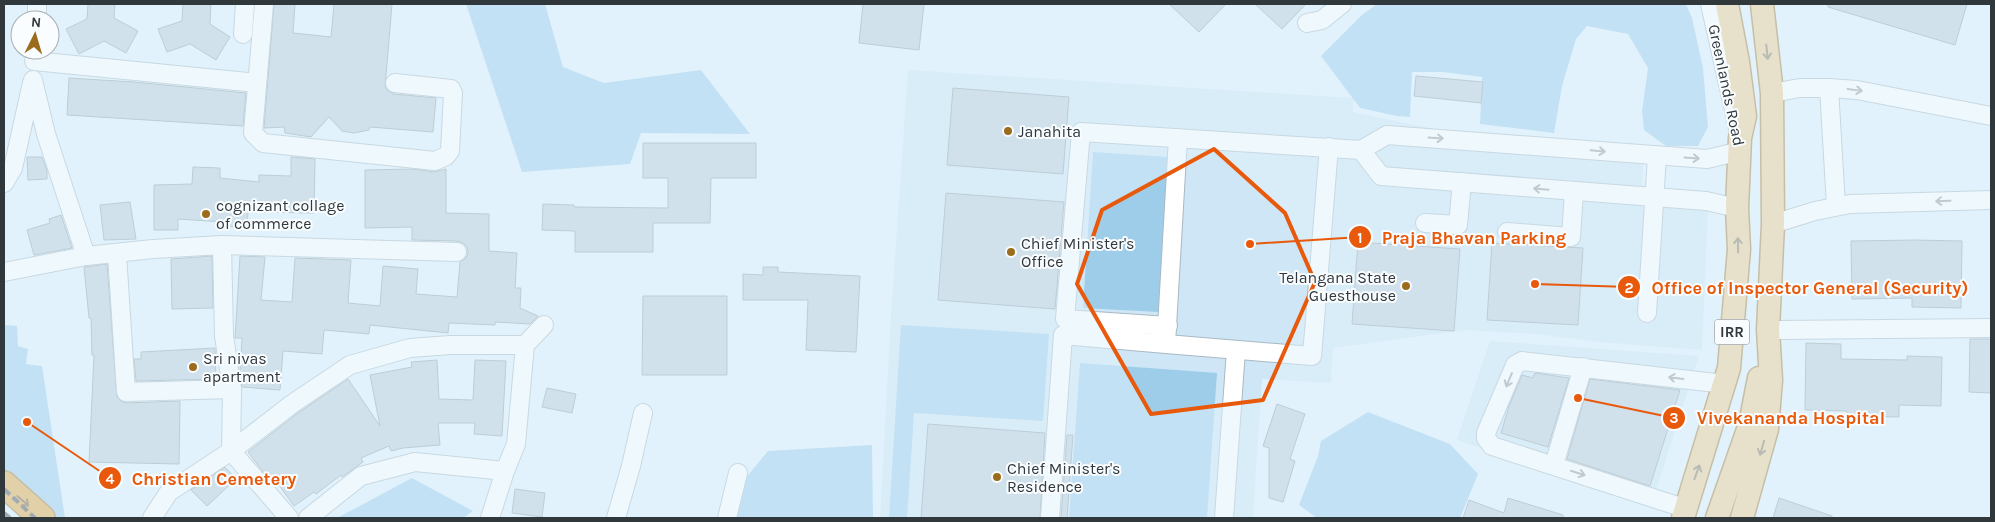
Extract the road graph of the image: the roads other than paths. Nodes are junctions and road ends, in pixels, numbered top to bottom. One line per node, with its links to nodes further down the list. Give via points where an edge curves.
1 (245, 4): 8 (street)
2 (264, 4): 12 (street)
3 (1342, 4): 7 (street, via 1322,20)
4 (1710, 4): 18 (street, Greenlands Road / IRR)
5 (1727, 4): 18 (main road, IRR, via 1745,116)
6 (1762, 4): 15 (main road, Greenlands Road / IRR, one-way to 15)
7 (1307, 23)
8 (243, 34)
9 (60, 59): 12 (street)
10 (34, 60): 11 (street)
11 (33, 80): 23 (street, via 13,168); 35 (street, via 46,134)
12 (257, 83): 13 (street, via 253,133 263,143 436,161 446,156 450,151 451,89)
13 (395, 83)
14 (1829, 88): 15 (street, via 1800,88); 16 (street, one-way to 16, via 1857,90); 27 (street)
15 (1772, 93): 30 (main road, Greenlands Road / IRR)
16 (1991, 116)
17 (1178, 138): 19 (street); 41 (street); 41 (street, via 1081,132 1065,310 1065,319)
18 (1741, 144): 21 (street, one-way to 18, via 1707,159); 28 (main road, Greenlands Road / IRR)
19 (1329, 147): 20 (street); 43 (street, via 1312,356)
20 (1361, 150): 21 (street, one-way to 21, via 1387,135); 22 (street, via 1381,176)
21 (1658, 156): 25 (street)
22 (1462, 182): 24 (street, one-way to 22); 29 (street, via 1458,225)
23 (4, 183)
24 (1574, 192): 25 (street); 31 (street, via 1571,237)
25 (1654, 198): 28 (street, via 1706,201); 37 (street)
26 (1991, 200): 27 (street, one-way to 27)
27 (1836, 206): 30 (street)
28 (1737, 208): 45 (main road, Greenlands Road / IRR, one-way to 28, via 1739,250)
29 (1426, 223)
30 (1773, 224): 40 (main road, Greenlands Road / IRR)
31 (1507, 232)
32 (222, 245): 33 (street); 34 (street); 46 (street, via 224,336)
33 (457, 252)
34 (117, 254): 35 (street); 46 (street, via 126,392)
35 (86, 256): 36 (street)
36 (4, 272)
37 (1647, 312)
38 (544, 325): 42 (street)
39 (1991, 328): 40 (street)
40 (1768, 330): 63 (main road, IRR, via 1750,424); 64 (main road, Greenlands Road / IRR, one-way to 64, via 1771,380 1767,429)
41 (1167, 335): 43 (street); 61 (street, via 1064,335)
42 (526, 345): 48 (street, via 410,348 350,365); 50 (street, via 516,444)
43 (1236, 350): 62 (street)
44 (1584, 367): 45 (street, one-way to 44); 49 (street); 49 (street, one-way to 49, via 1529,361 1515,365 1486,433 1492,446)
45 (1725, 384): 53 (main road, Greenlands Road / IRR, one-way to 45)
46 (232, 389): 48 (street)
47 (643, 413): 59 (street)
48 (231, 451): 55 (street, via 169,492); 56 (street)
49 (1554, 465): 53 (street, one-way to 53)
50 (504, 471): 57 (street, via 415,462 361,476); 58 (street)
51 (738, 473): 60 (street)
52 (4, 484): 54 (highway, one-way to 54)
53 (1684, 513)
54 (42, 518)
55 (152, 518)
56 (289, 518)
57 (308, 518)
58 (490, 518)
59 (616, 518)
60 (727, 518)
61 (1050, 518)
62 (1224, 518)
63 (1716, 518)
64 (1742, 518)

